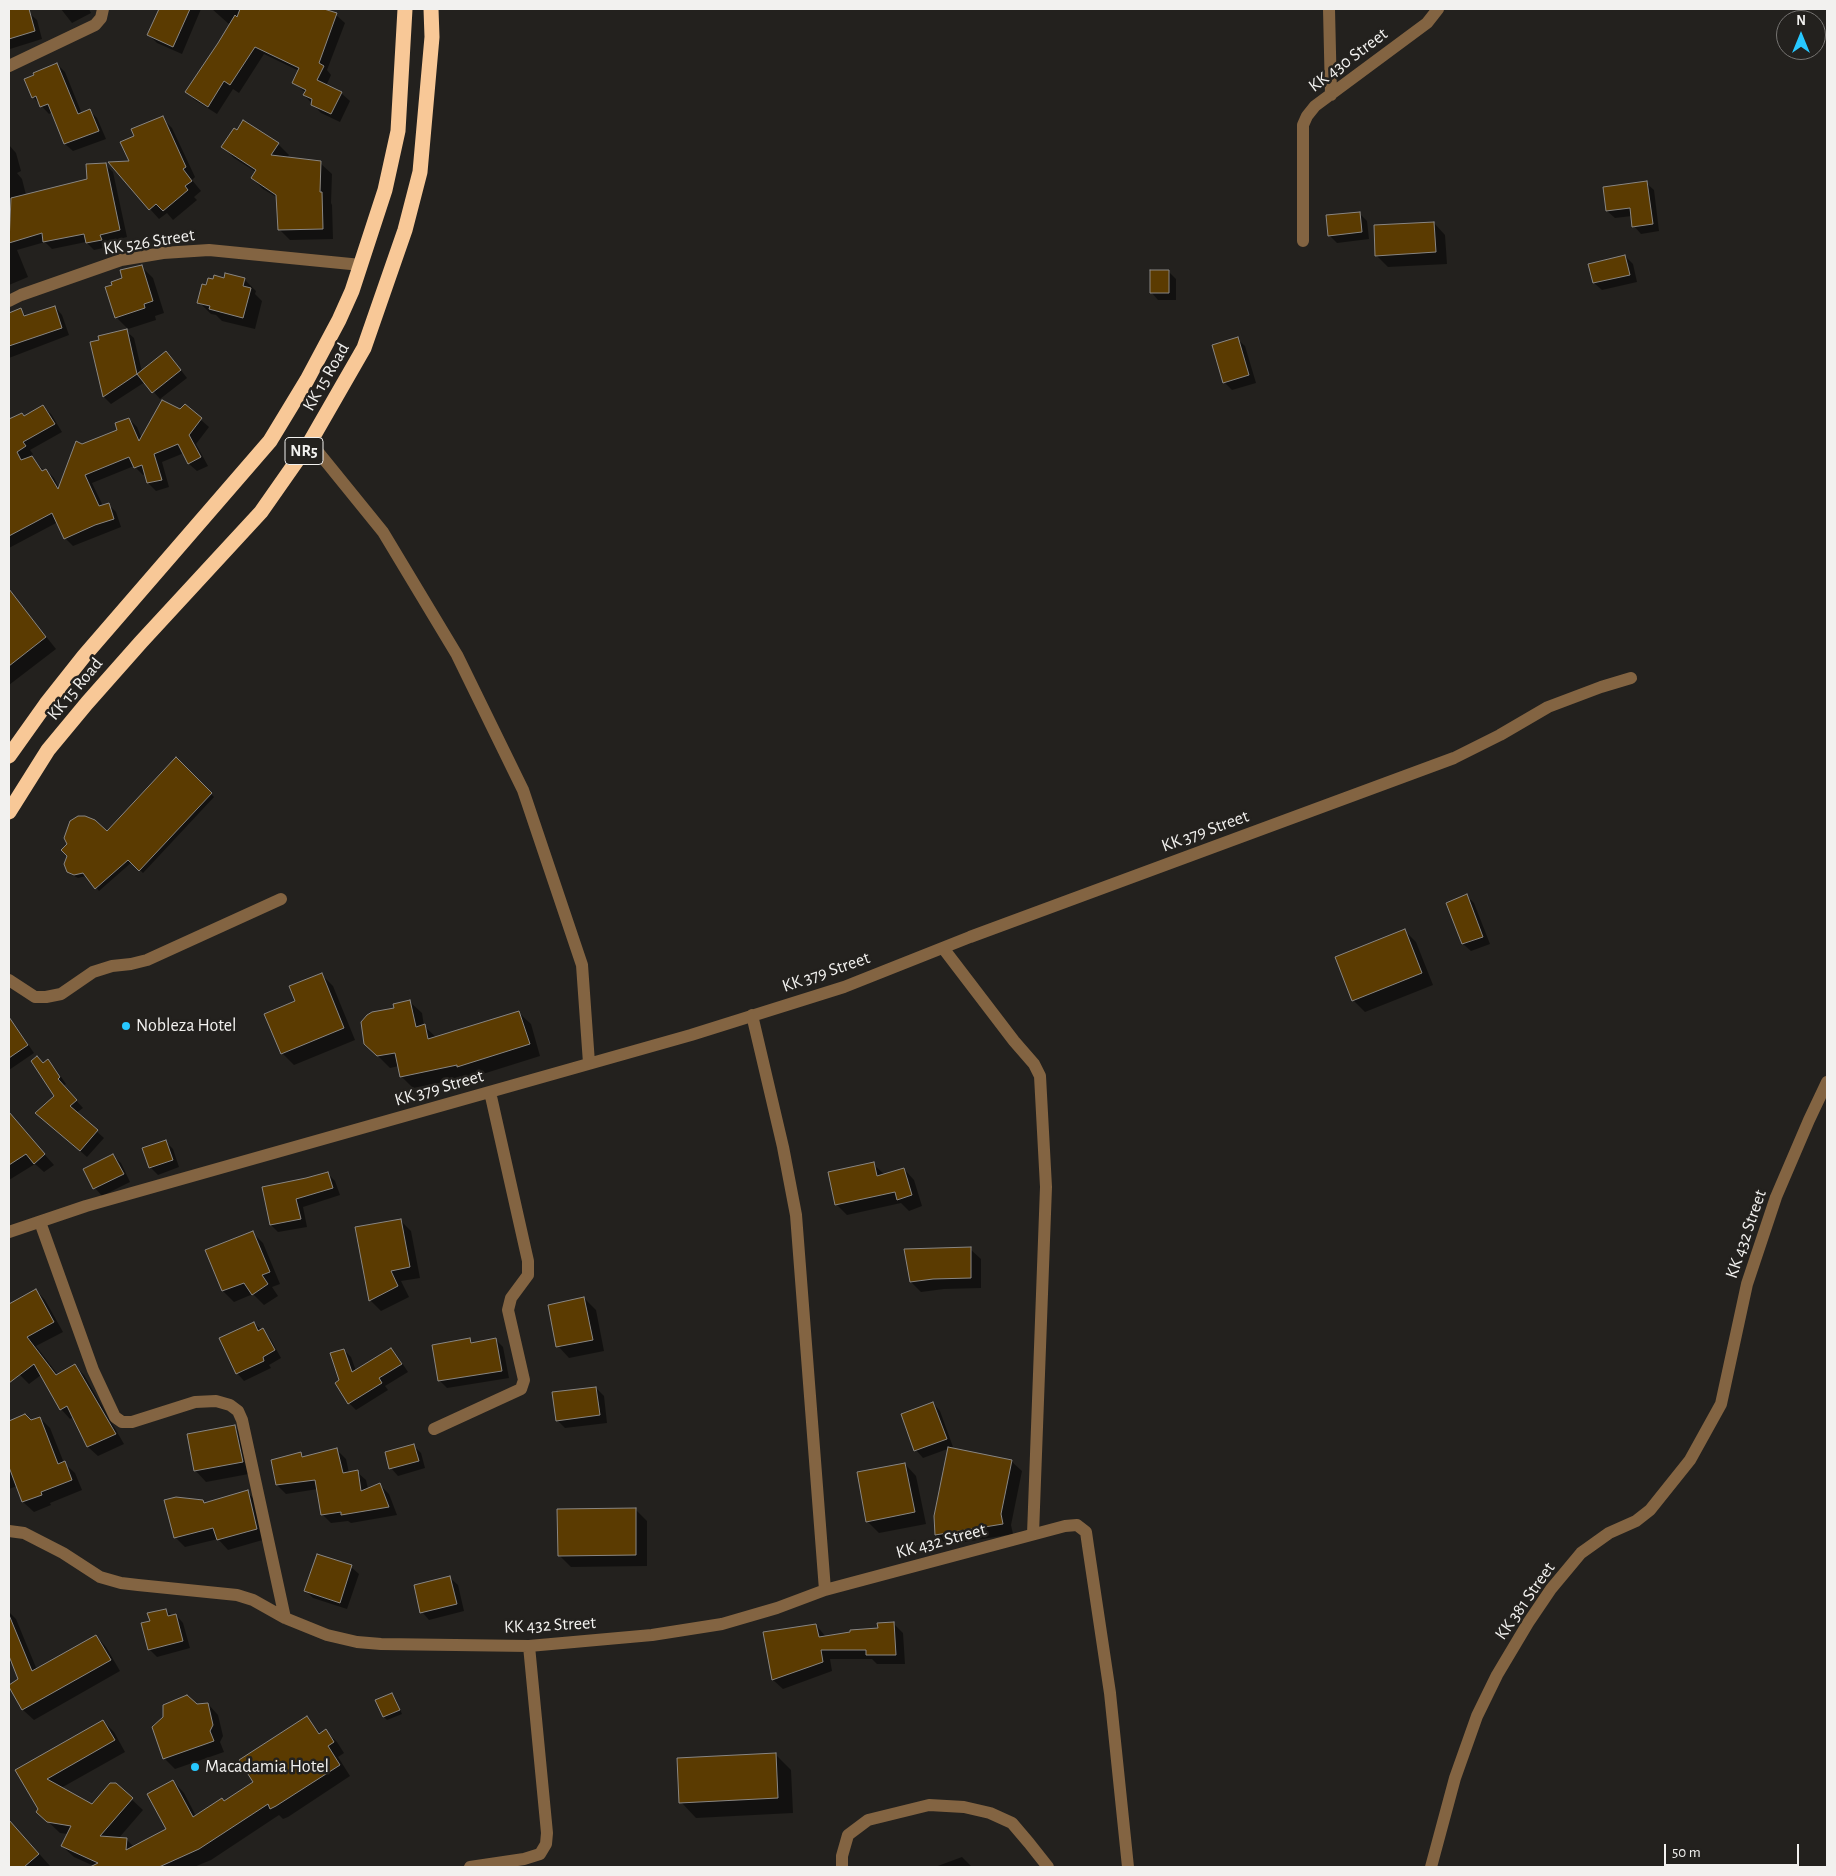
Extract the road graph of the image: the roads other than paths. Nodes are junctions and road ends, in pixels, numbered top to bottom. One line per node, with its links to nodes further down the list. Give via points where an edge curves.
1 (103, 9): 6 (street, via 95,25)
2 (404, 9): 9 (highway, KK 15 Road / NR5, via 398,131 385,190)
3 (432, 9): 11 (highway, KK 15 Road / NR5, via 420,172 405,230 364,348)
4 (1329, 9): 7 (street)
5 (1438, 9): 7 (street, KK 430 Street, via 1427,23)
6 (9, 66)
7 (1331, 95): 8 (street, KK 430 Street, via 1315,106 1303,125)
8 (1303, 241)
9 (361, 265): 10 (street, KK 526 Street, via 209,250 163,253 121,260); 13 (highway, KK 15 Road / NR5, via 339,320 270,441 84,656)
10 (9, 301)
11 (310, 442): 14 (highway, KK 15 Road / NR5, via 261,512 140,642 48,750); 19 (street, via 382,532 457,655 523,790 582,965)
12 (1631, 678): 16 (street, KK 379 Street, via 1548,707 1454,758)
13 (9, 756)
14 (9, 812)
15 (281, 899): 17 (street, via 146,960 93,972 61,994 35,997)
16 (943, 948): 18 (street, KK 379 Street, via 844,987); 27 (street, via 1027,1054 1040,1076 1046,1187)
17 (9, 980)
18 (752, 1016): 19 (street, KK 379 Street); 28 (street, via 796,1215)
19 (589, 1063): 21 (street, KK 379 Street)
20 (1827, 1082): 24 (street, KK 432 Street, via 1776,1197 1750,1276)
21 (490, 1092): 22 (street, KK 379 Street, via 86,1206); 25 (street, via 528,1261 528,1275 511,1298 508,1310 524,1380 520,1389)
22 (40, 1222): 23 (street, KK 379 Street); 29 (street, via 94,1370 116,1417 122,1422 132,1422 195,1402 216,1401 238,1411)
23 (9, 1232)
24 (1721, 1404): 35 (street, KK 381 Street, via 1690,1460 1650,1510 1581,1553 1528,1623 1476,1716 1454,1778)
25 (434, 1428)
26 (9, 1531): 29 (street, KK 432 Street, via 24,1533 63,1552 100,1577 138,1586 237,1595)
27 (1033, 1534): 28 (street, KK 432 Street); 34 (street, KK 432 Street, via 1077,1525 1086,1532 1110,1693)
28 (825, 1590): 30 (street, KK 432 Street, via 722,1624 652,1635)
29 (286, 1618): 30 (street, KK 432 Street, via 327,1635 357,1642)
30 (529, 1646): 31 (street, via 546,1844 540,1854 524,1859)
31 (470, 1867)
32 (842, 1867): 33 (street, via 848,1835 868,1820 929,1805 964,1807 990,1813 1012,1823)
33 (1048, 1867)
34 (1128, 1867)
35 (1430, 1867)

